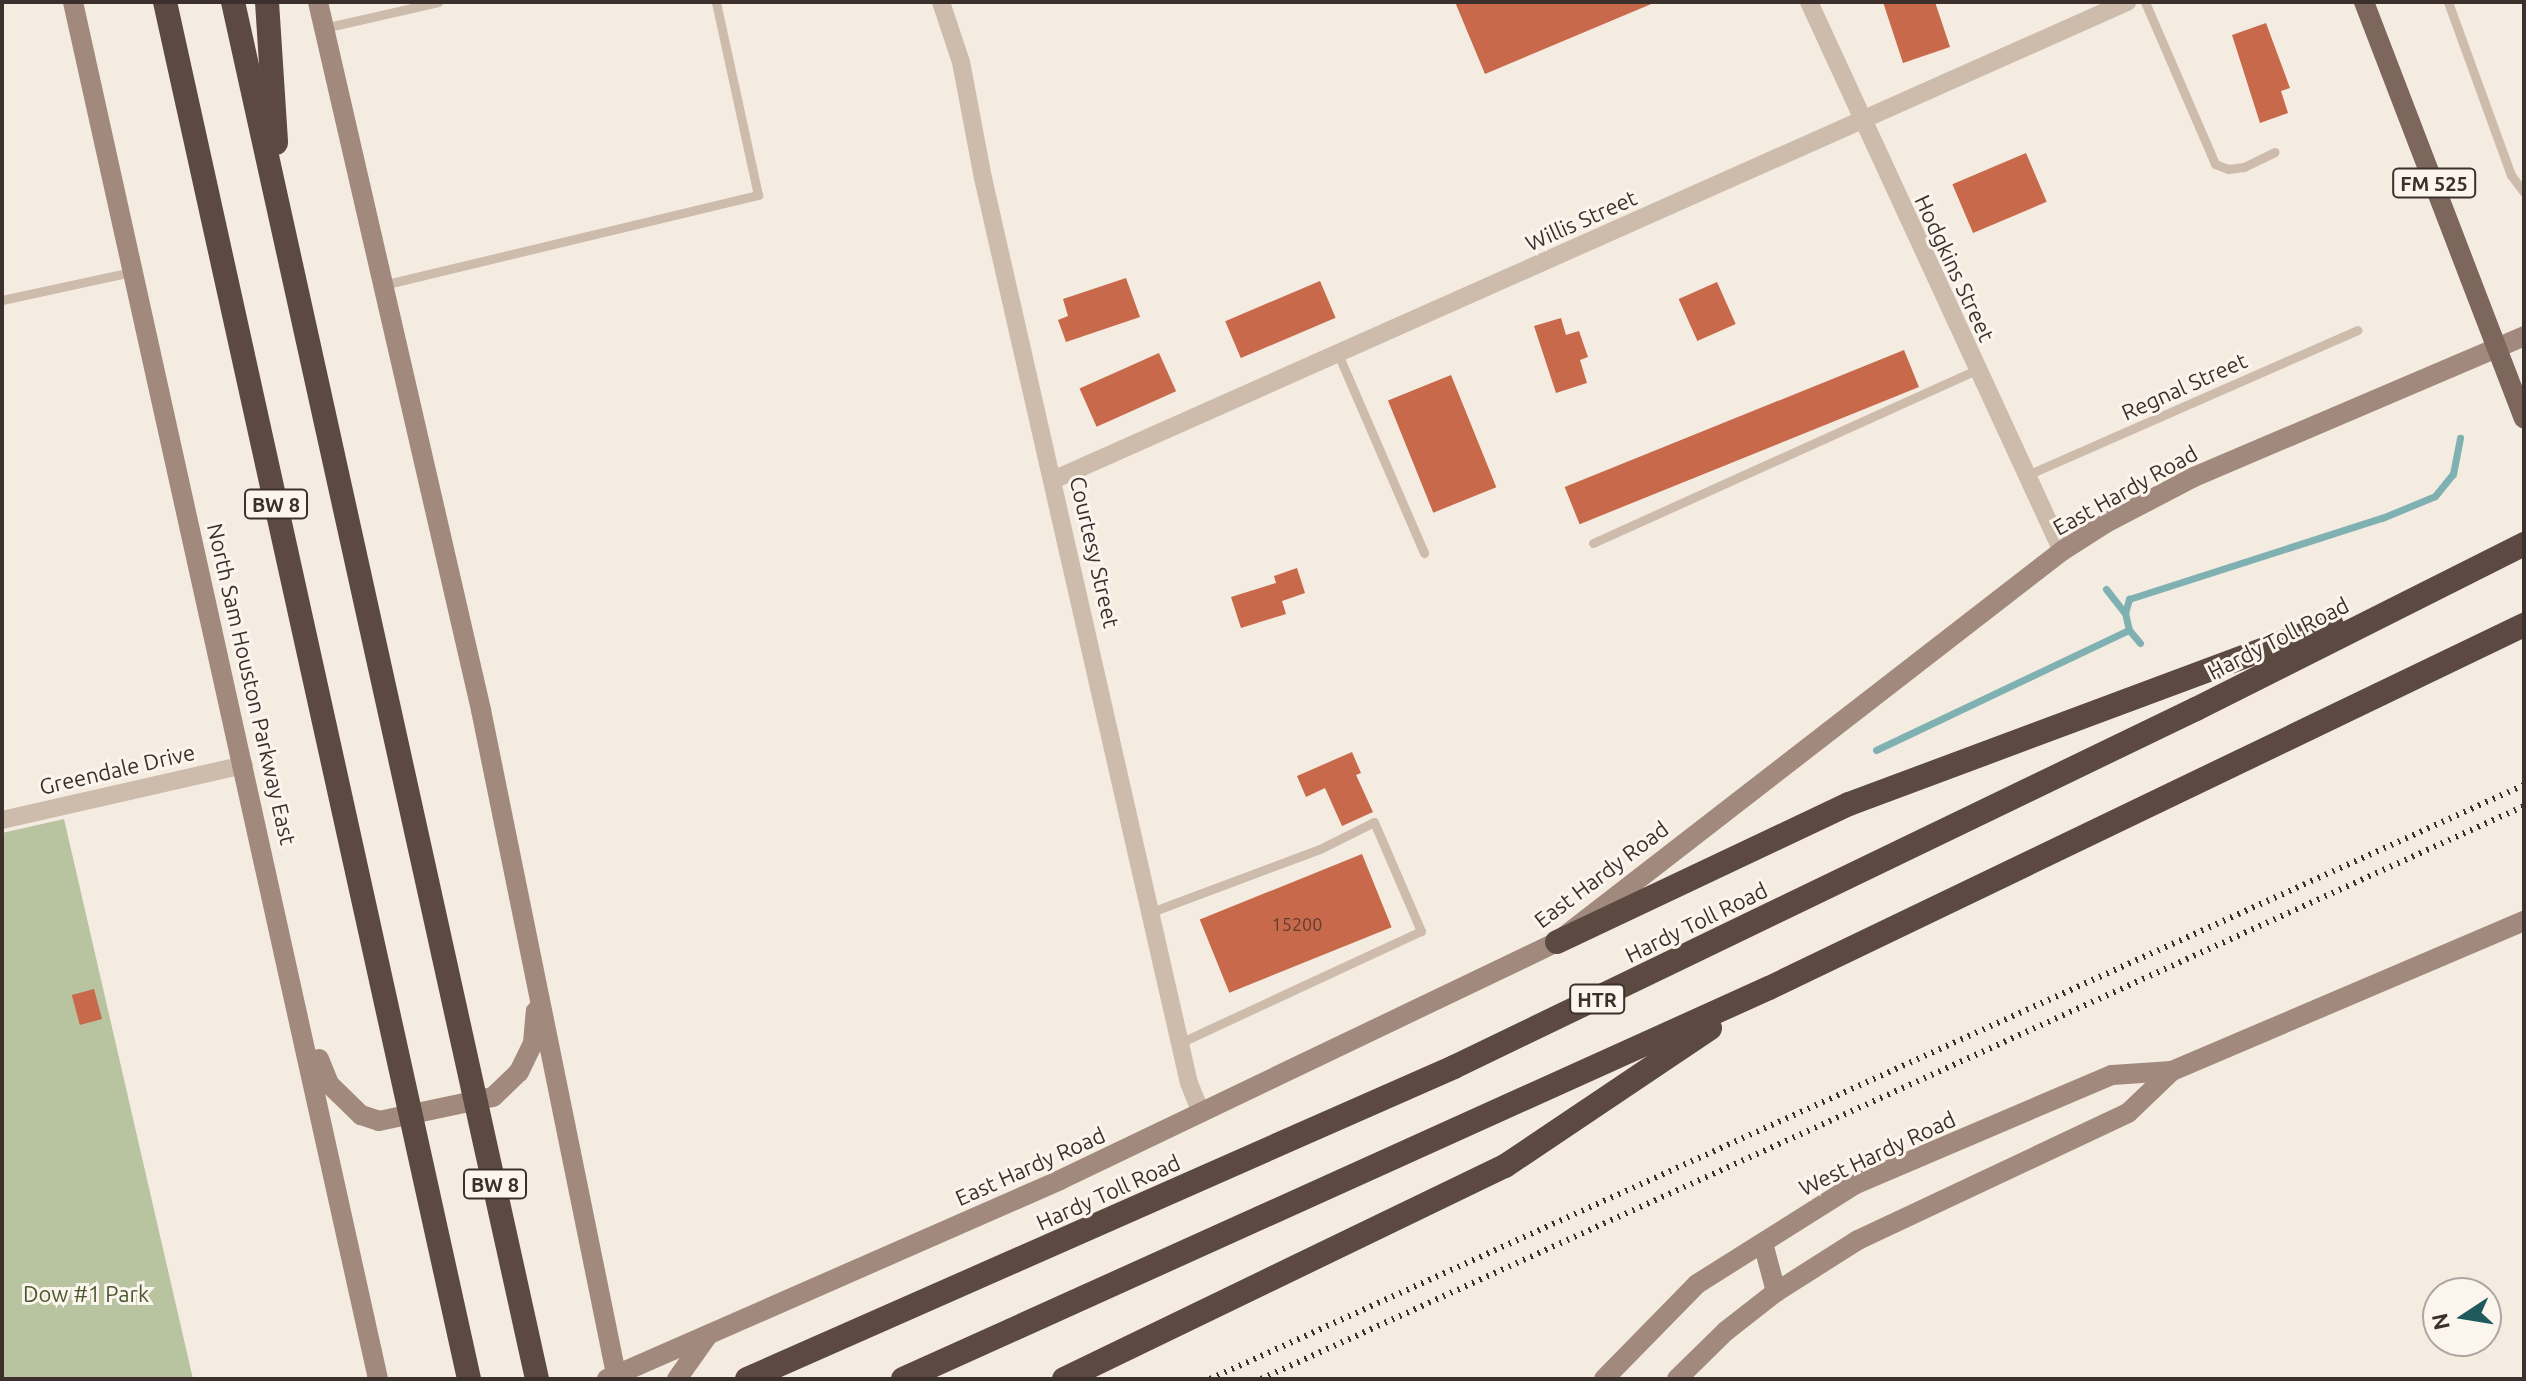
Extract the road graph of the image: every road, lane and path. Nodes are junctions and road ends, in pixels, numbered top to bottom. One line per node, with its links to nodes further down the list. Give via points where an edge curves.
1 (73, 2): 21 (main road, North Sam Houston Parkway East)
2 (157, 2): 20 (highway)
3 (165, 2): 20 (highway, BW 8)
4 (233, 2): 19 (highway, BW 8)
5 (267, 2): 19 (highway)
6 (318, 2): 15 (main road)
7 (438, 2): 15 (lane)
8 (716, 2): 22 (lane, via 758,195)
9 (941, 2): 31 (street, Courtesy Street, via 961,62)
10 (1809, 2): 16 (street, Hodgkins Street)
11 (2127, 2): 16 (street, Willis Street)
12 (2145, 2): 17 (lane, via 2215,164 2244,167)
13 (2364, 2): 26 (main road, FM 525)
14 (2448, 2): 18 (lane, via 2511,175)
15 (324, 28): 22 (main road)
16 (1860, 120): 27 (street, Willis Street); 28 (street, Hodgkins Street)
17 (2275, 152)
18 (2524, 192)
19 (280, 217): 55 (highway, BW 8)
20 (215, 225): 54 (highway, BW 8)
21 (133, 272): 23 (lane); 38 (main road, North Sam Houston Parkway East)
22 (383, 285): 44 (main road, via 481,710)
23 (2, 300)
24 (2357, 330): 30 (lane, Regnal Street)
25 (2524, 336): 26 (main road, East Hardy Road)
26 (2497, 349): 29 (main road, FM 525); 34 (main road, East Hardy Road, via 2194,477)
27 (1338, 354): 31 (street, Willis Street); 35 (lane)
28 (1976, 370): 30 (street, Hodgkins Street); 32 (lane)
29 (2524, 418)
30 (2025, 476): 34 (street, Hodgkins Street)
31 (1053, 480): 40 (street, Courtesy Street)
32 (1593, 543)
33 (2524, 544): 36 (highway, Hardy Toll Road / HTR)
34 (2062, 551): 42 (main road, East Hardy Road)
35 (1424, 553)
36 (2432, 588): 42 (highway, via 1849,804); 57 (highway, Hardy Toll Road / HTR, via 2182,716 1454,1067)
37 (2524, 625): 43 (highway)
38 (244, 765): 39 (street, Greendale Drive); 45 (main road, North Sam Houston Parkway East)
39 (3, 817)
40 (1154, 911): 46 (street, Courtesy Street); 46 (lane, via 1320,849 1374,822 1421,931)
41 (2524, 921): 47 (main road, West Hardy Road)
42 (1557, 942): 48 (main road, East Hardy Road)
43 (1769, 988): 58 (highway); 59 (highway, via 1505,1166)
44 (538, 989): 45 (main road, via 533,1043 519,1072 493,1097 379,1121 361,1115 329,1084); 52 (main road)
45 (298, 1007): 53 (main road, North Sam Houston Parkway East)
46 (1182, 1042): 48 (street, Courtesy Street)
47 (2172, 1071): 49 (main road, West Hardy Road, via 2112,1075 1856,1184); 50 (main road, West Hardy Road, via 2128,1113 1858,1240)
48 (1201, 1113): 51 (main road, East Hardy Road)
49 (1763, 1243): 50 (main road); 60 (main road, West Hardy Road, via 1697,1284)
50 (1776, 1292): 61 (main road, West Hardy Road)
51 (708, 1335): 52 (main road, East Hardy Road); 56 (main road)
52 (613, 1378)
53 (378, 1379)
54 (469, 1379)
55 (537, 1379)
56 (677, 1379)
57 (747, 1379)
58 (903, 1379)
59 (1064, 1379)
60 (1604, 1379)
61 (1677, 1379)

